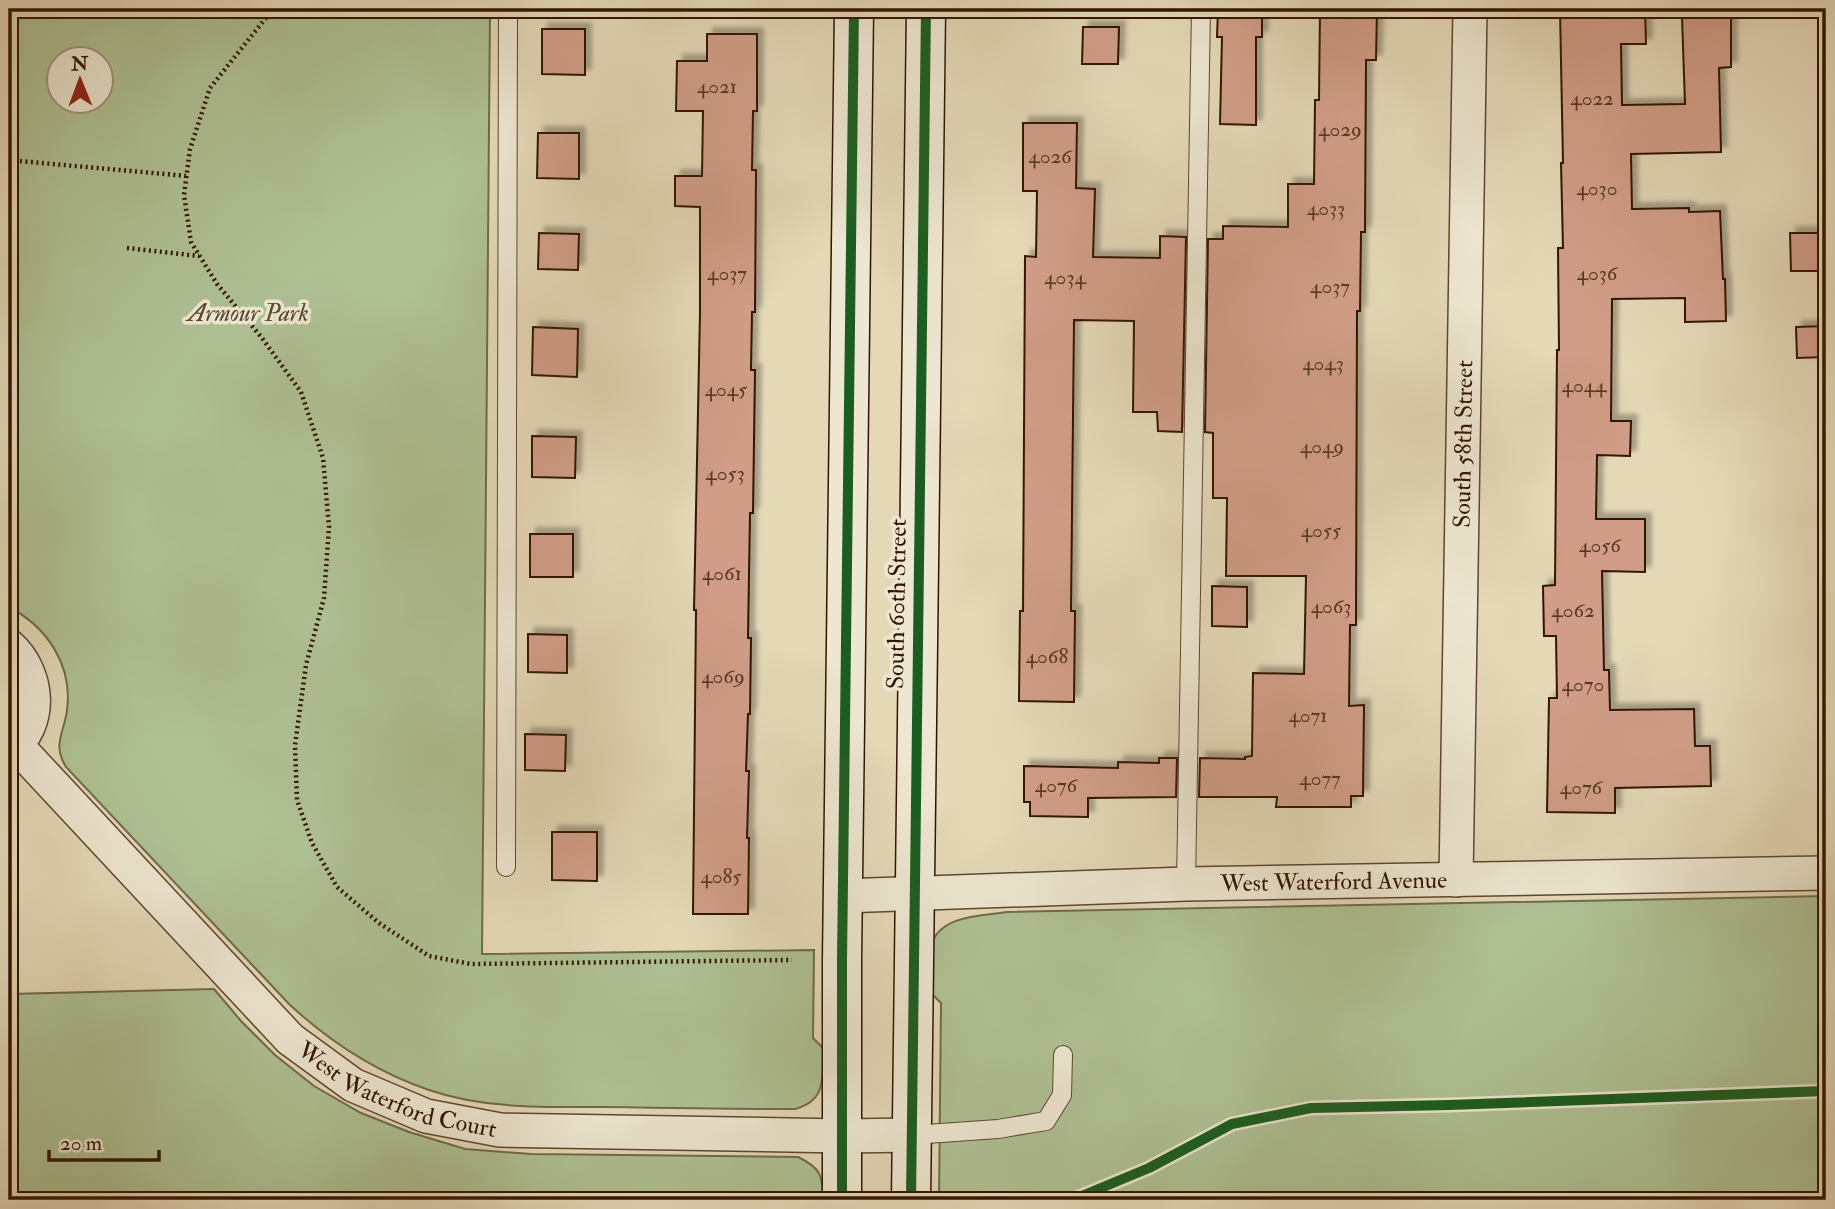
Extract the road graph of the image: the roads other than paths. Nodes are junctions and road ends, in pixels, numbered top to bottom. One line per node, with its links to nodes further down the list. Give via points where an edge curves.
1 (508, 9): 8 (lane)
2 (854, 9): 13 (main road, South 60th Street)
3 (926, 9): 12 (main road, South 60th Street)
4 (1201, 9): 11 (lane)
5 (1470, 9): 10 (street, South 58th Street)
6 (9, 646): 7 (street, West Waterford Court, via 26,665 34,696 29,726)
7 (12, 747): 16 (street, West Waterford Court, via 290,1039 353,1084 426,1116 500,1130)
8 (506, 867)
9 (1826, 873): 10 (street, West Waterford Avenue)
10 (1455, 880): 11 (street, West Waterford Avenue)
11 (1186, 884): 12 (street, West Waterford Avenue)
12 (914, 893): 13 (street, West Waterford Avenue); 15 (main road, South 60th Street)
13 (842, 896): 16 (main road, South 60th Street)
14 (1063, 1055): 15 (lane, via 1062,1095 1046,1121)
15 (912, 1135): 16 (street, West Waterford Court); 18 (main road, South 60th Street)
16 (843, 1136): 17 (main road, South 60th Street)
17 (842, 1200)
18 (911, 1200)

